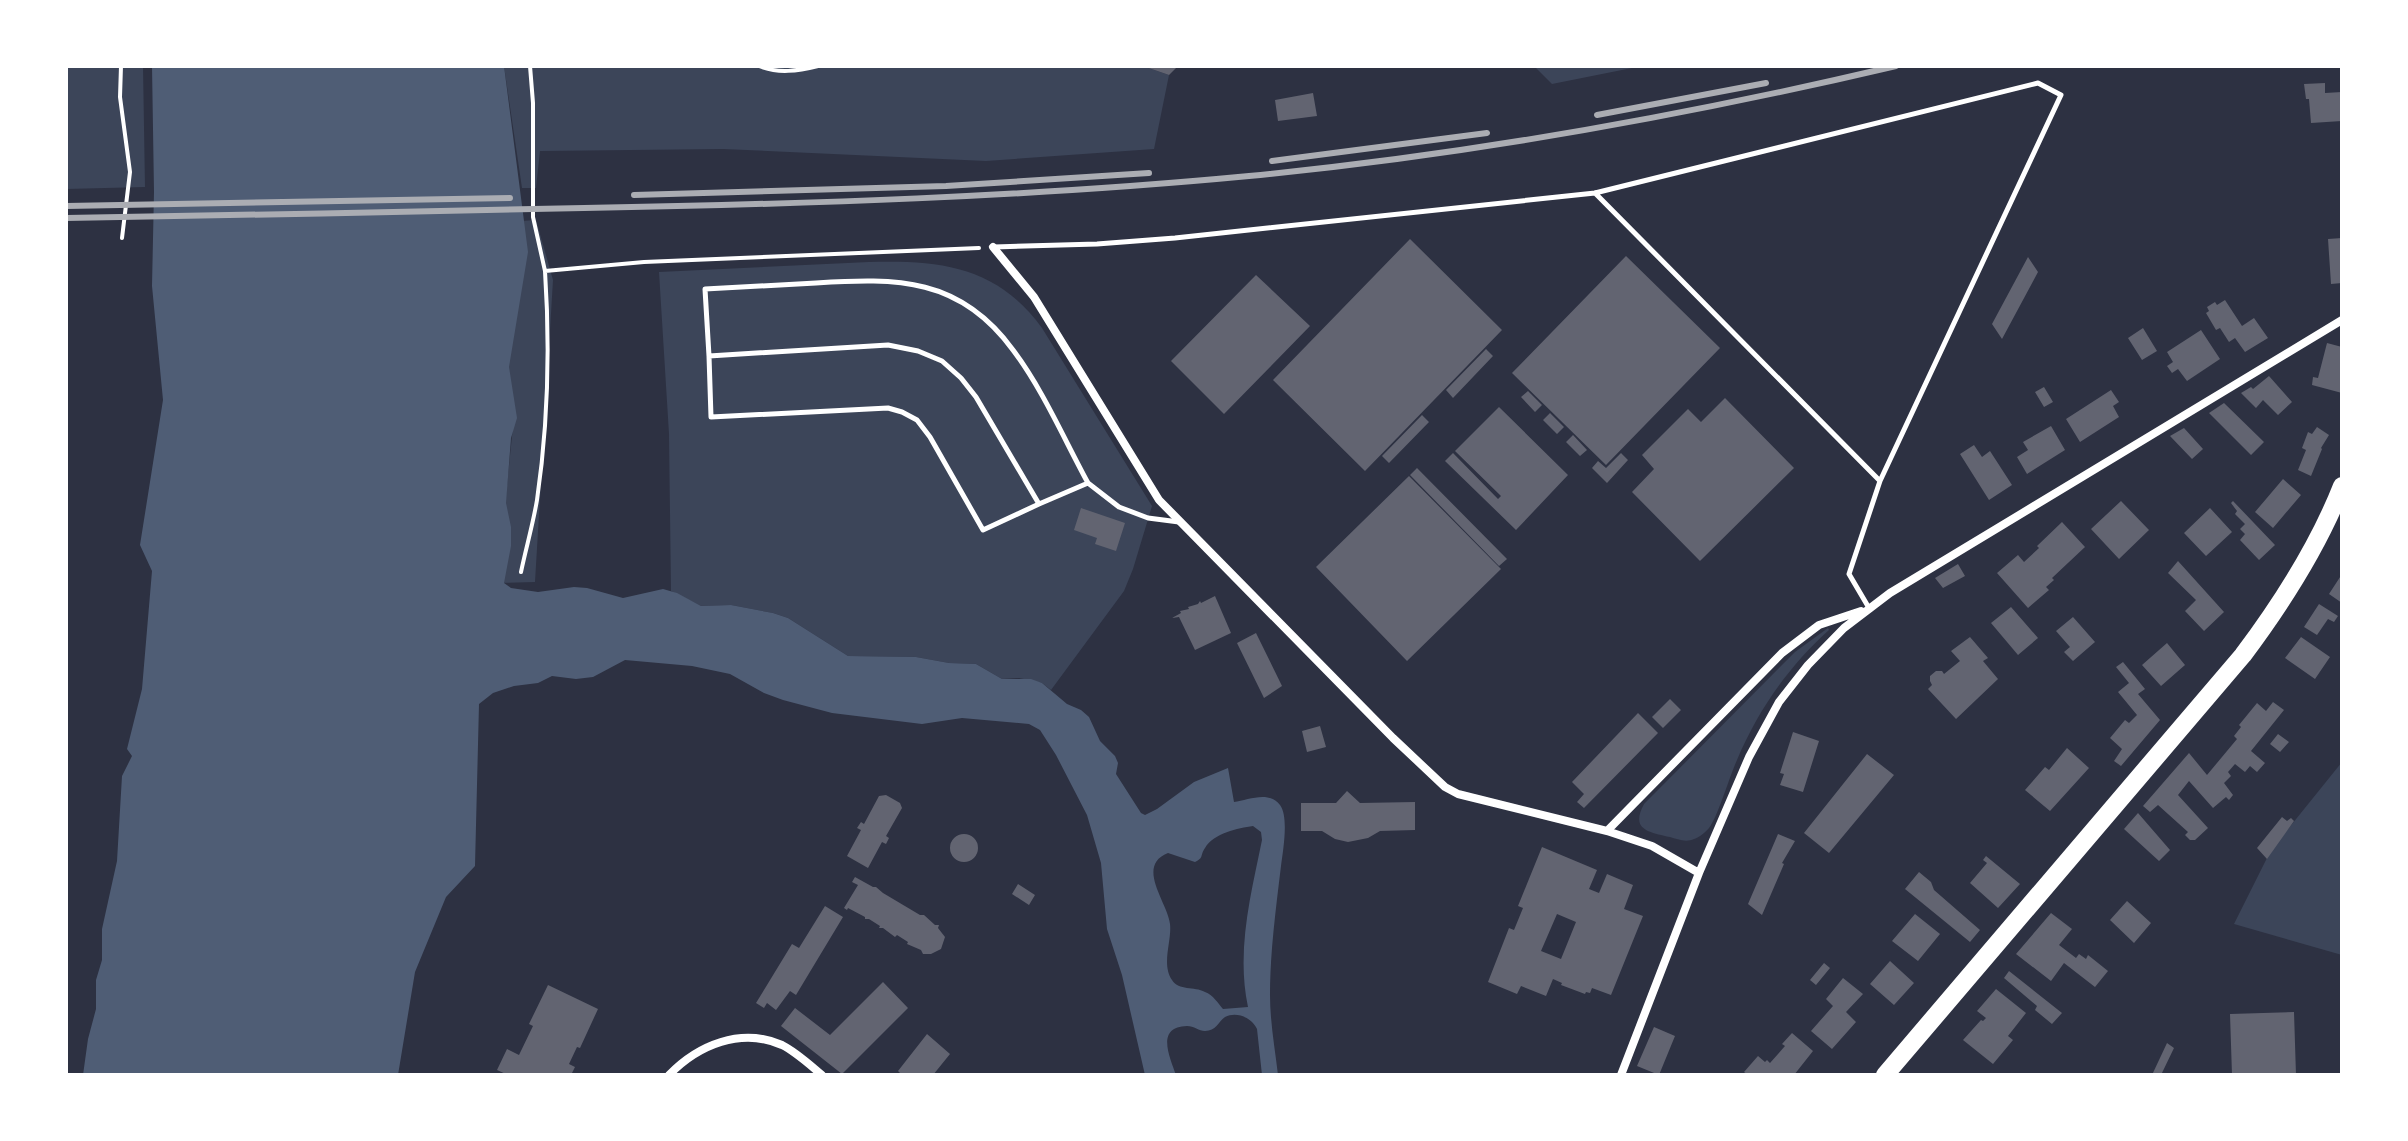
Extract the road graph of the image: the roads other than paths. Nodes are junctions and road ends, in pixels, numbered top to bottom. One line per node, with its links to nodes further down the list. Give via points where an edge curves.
1 (1595, 193): 2 (lane, via 1175,238); 5 (lane); 5 (lane, via 2038,83 2061,95)
2 (993, 247): 9 (street, via 1034,297 1159,500)
3 (2342, 320): 10 (street)
4 (709, 356): 6 (lane, via 705,289 872,279 927,287 971,308 1012,348); 8 (lane, via 888,345 942,361 976,397); 8 (lane, via 711,417 888,408 917,420 983,530)
5 (1880, 481): 10 (lane, via 1849,574)
6 (1088, 483): 8 (lane); 9 (lane, via 1119,507)
7 (2342, 486): 16 (main road, via 2296,577 2243,655)
8 (1039, 504)
9 (1180, 522): 11 (street, via 1445,787)
10 (1869, 608): 11 (street, via 1819,625 1782,653); 12 (street, via 1808,665 1779,702)
11 (1607, 831): 12 (street, via 1652,846)
12 (1699, 873): 15 (street)
13 (669, 1075): 14 (street, via 701,1049 742,1038 784,1046)
14 (822, 1075)
15 (1621, 1075)
16 (1885, 1075)

